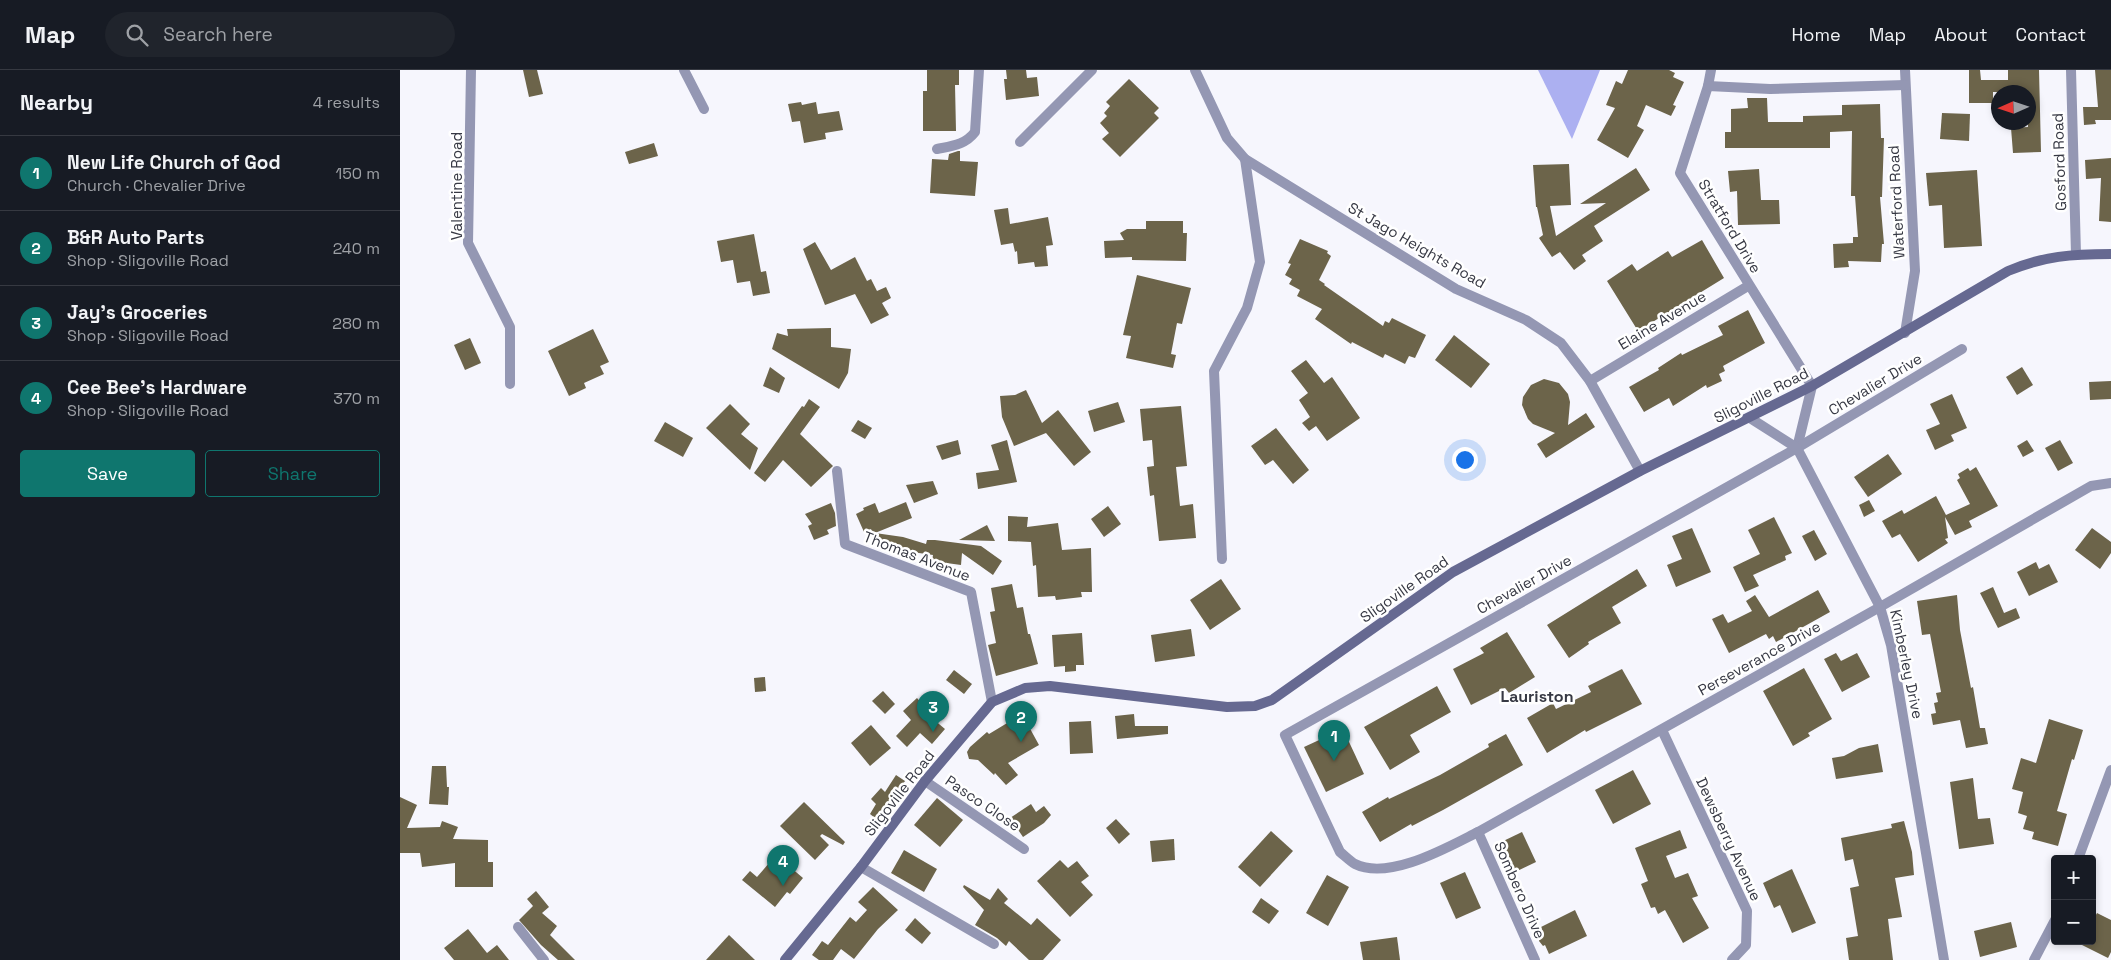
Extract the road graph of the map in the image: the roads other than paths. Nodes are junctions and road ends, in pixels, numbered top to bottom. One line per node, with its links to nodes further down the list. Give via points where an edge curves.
1 (471, 70): 21 (street, Valentine Road, via 468,243 510,327)
2 (684, 70): 11 (street)
3 (979, 70): 13 (street, via 975,132 962,144)
4 (1092, 70): 12 (street)
5 (1195, 70): 14 (street, St Jago Heights Road, via 1227,138)
6 (1711, 70): 10 (street, Stratford Drive)
7 (1905, 70): 9 (street, Waterford Road)
8 (2071, 70): 15 (street, Gosford Road)
9 (1905, 85): 10 (street); 18 (street, Waterford Road, via 1914,271)
10 (1708, 86): 17 (street, Stratford Drive, via 1680,173)
11 (704, 109)
12 (1020, 142)
13 (937, 150)
14 (1245, 159): 20 (street, St Jago Heights Road, via 1456,289 1526,320 1561,343); 28 (street, via 1260,262 1247,308 1214,371)
15 (2076, 254): 16 (street, Sligoville Road); 18 (street, Sligoville Road, via 2032,261 2008,271)
16 (2111, 254)
17 (1748, 286): 20 (street, Elaine Avenue); 22 (street, Stratford Drive)
18 (1905, 333): 22 (street, Sligoville Road)
19 (1962, 349): 24 (street, Chevalier Drive)
20 (1590, 380): 26 (street, St Jago Heights Road)
21 (510, 384)
22 (1812, 386): 23 (street, Sligoville Road); 24 (street)
23 (1750, 418): 24 (street, Kimberley Drive); 26 (street, Sligoville Road)
24 (1797, 448): 29 (street, Kimberley Drive); 37 (street, Chevalier Drive, via 1285,735 1340,852 1356,864 1384,868)
25 (837, 471): 30 (street, Thomas Avenue, via 846,544 971,592)
26 (1640, 471): 30 (street, Sligoville Road, via 1453,572 1272,700 1255,706 1227,707 1050,686 1025,688)
27 (2111, 483): 29 (street, Perseverance Drive, via 2091,486)
28 (1222, 559)
29 (1880, 607): 31 (street, Perseverance Drive); 46 (street, Kimberley Drive, via 1891,645)
30 (992, 702): 33 (street, Sligoville Road)
31 (1662, 730): 34 (street, Perseverance Drive); 45 (street, Dewsberry Avenue, via 1747,910 1746,945)
32 (2111, 770): 36 (street)
33 (925, 782): 35 (street, Pasco Close); 38 (street, Sligoville Road)
34 (1478, 832): 37 (street, Perseverance Drive); 44 (street, Sombero Drive)
35 (1024, 848)
36 (2079, 855)
37 (1421, 860)
38 (861, 866): 41 (street); 43 (street, Sligoville Road)
39 (518, 927): 42 (street)
40 (2051, 928): 47 (street)
41 (994, 944)
42 (544, 960)
43 (785, 960)
44 (1535, 960)
45 (1732, 960)
46 (1944, 960)
47 (2034, 960)

